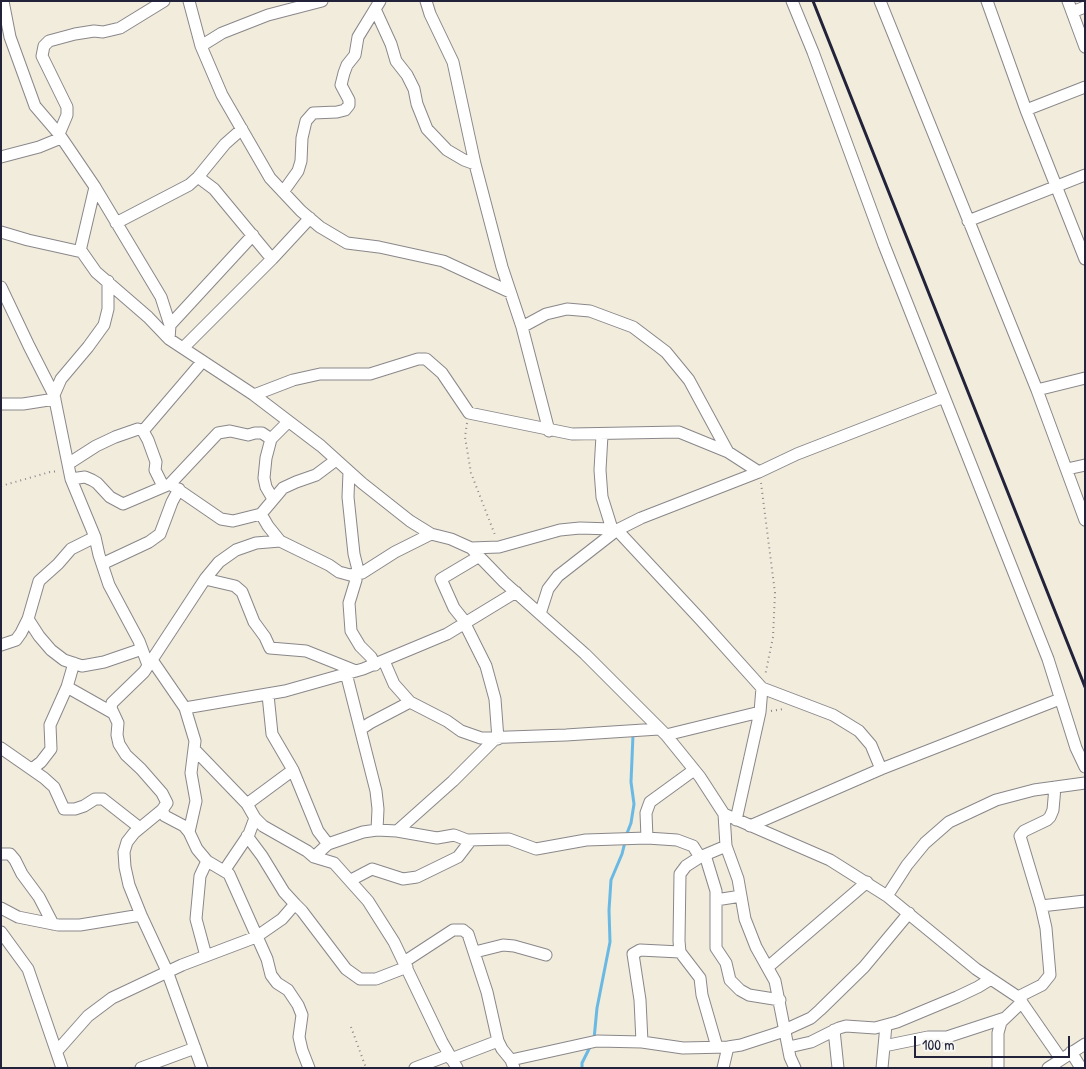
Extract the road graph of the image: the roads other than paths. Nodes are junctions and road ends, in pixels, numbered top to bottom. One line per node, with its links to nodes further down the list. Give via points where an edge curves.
1 (3, 1): 17 (street, via 10,37 30,96)
2 (164, 1): 17 (street, via 120,28 75,34 44,46 42,56 67,108)
3 (189, 1): 12 (street)
4 (322, 1): 12 (street, via 268,14)
5 (426, 1): 19 (street, via 453,62)
6 (792, 1): 46 (street)
7 (880, 1): 26 (street)
8 (987, 1): 15 (street)
9 (377, 5): 19 (street, via 396,61 414,89 427,129 447,150); 24 (street, via 358,37 355,55 344,73 342,84 349,105 337,112 312,113 306,121 298,171)
10 (1070, 7): 11 (street); 13 (street)
11 (1085, 7)
12 (200, 46): 16 (street, via 222,96)
13 (1085, 47)
14 (1085, 87): 15 (street)
15 (1026, 110): 22 (street)
16 (242, 129): 21 (street); 24 (street, via 270,178)
17 (60, 136): 18 (street); 23 (street)
18 (1, 158)
19 (475, 164): 35 (street)
20 (1085, 175): 22 (street)
21 (198, 177): 27 (street, via 189,185); 29 (street, via 214,189)
22 (1056, 186): 26 (street); 31 (street)
23 (95, 187): 27 (street); 30 (street)
24 (283, 192): 25 (street)
25 (310, 218): 32 (street); 35 (street, via 347,244 379,247 443,262)
26 (968, 221): 43 (street)
27 (116, 222): 37 (street, via 161,297)
28 (1, 232): 30 (street)
29 (253, 235): 32 (street); 37 (street)
30 (80, 251): 33 (street, via 96,272)
31 (1085, 258)
32 (272, 259): 40 (street)
33 (108, 281): 39 (street); 45 (street, via 108,309 104,325 61,379)
34 (1, 287): 36 (street)
35 (510, 292): 38 (street)
36 (6, 307): 45 (street)
37 (170, 325): 39 (street)
38 (522, 327): 50 (street); 53 (street, via 546,314 567,309 590,311 633,327 666,352 689,380)
39 (169, 339): 40 (street)
40 (183, 348): 41 (street)
41 (202, 362): 44 (street); 49 (street)
42 (1085, 378): 43 (street)
43 (1037, 390): 56 (street)
44 (254, 395): 48 (street); 50 (street, via 320,374 370,374 426,359 442,372 469,412)
45 (54, 397): 47 (street, via 23,404); 57 (street)
46 (944, 397): 59 (street); 85 (street, via 1048,659)
47 (1, 404)
48 (288, 422): 52 (street); 54 (street)
49 (142, 431): 57 (street, via 135,429 96,446); 60 (street, via 156,462 155,470)
50 (550, 431): 51 (street)
51 (602, 435): 53 (street, via 679,432); 64 (street, via 602,497)
52 (270, 439): 60 (street, via 262,433 218,433); 61 (street, via 264,478)
53 (728, 452): 59 (street)
54 (336, 460): 58 (street); 61 (street, via 316,476 283,488)
55 (1085, 465): 56 (street)
56 (1067, 469): 63 (street)
57 (69, 471): 60 (street, via 97,483 110,497 123,504); 66 (street)
58 (349, 472): 65 (street); 70 (street, via 348,497)
59 (759, 472): 64 (street)
60 (170, 486): 62 (street, via 221,519 233,521); 69 (street, via 172,502 160,534 150,542)
61 (273, 499): 62 (street)
62 (262, 514): 67 (street)
63 (1085, 520)
64 (614, 529): 68 (street, via 560,530); 73 (street, via 558,576 548,590); 83 (street)
65 (431, 534): 68 (street, via 451,539); 70 (street)
66 (95, 536): 69 (street); 74 (street, via 71,549 39,581)
67 (280, 541): 70 (street, via 339,572); 71 (street, via 256,543 236,550 219,562)
68 (474, 552): 72 (street); 75 (street, via 441,579)
69 (102, 564): 77 (street, via 109,585)
70 (357, 574): 80 (street, via 349,602 351,630 360,646)
71 (205, 579): 78 (street); 81 (street, via 235,586 242,592 254,622 270,648 306,651)
72 (516, 592): 73 (street); 75 (street)
73 (540, 614): 91 (street)
74 (28, 619): 76 (street, via 16,640); 79 (street, via 51,650)
75 (465, 623): 80 (street); 92 (street, via 486,666 495,699)
76 (1, 645)
77 (142, 650): 78 (street); 79 (street, via 104,662 82,666)
78 (150, 662): 87 (street); 89 (street, via 138,679 112,703)
79 (74, 663): 82 (street)
80 (379, 663): 81 (street); 86 (street)
81 (351, 672): 84 (street); 90 (street)
82 (67, 686): 89 (street); 97 (street, via 50,725 51,749)
83 (762, 688): 88 (street); 96 (street, via 833,716 859,730 871,744)
84 (268, 695): 87 (street); 98 (street, via 272,734)
85 (1060, 699): 95 (street); 96 (street)
86 (410, 702): 90 (street); 92 (street, via 461,731)
87 (185, 708): 94 (street, via 195,741)
88 (760, 712): 91 (street); 106 (street)
89 (113, 713): 103 (street, via 118,723 120,744 162,794 167,803)
90 (361, 730): 109 (street, via 376,791)
91 (663, 732): 92 (street); 99 (street)
92 (496, 739): 110 (street, via 454,782)
93 (1, 748): 97 (street)
94 (194, 749): 102 (street); 111 (street, via 191,773 196,801)
95 (1085, 767)
96 (881, 769): 107 (street)
97 (32, 770): 108 (street, via 54,786 64,809 75,809 95,799 103,799)
98 (293, 770): 102 (street); 115 (street, via 318,831)
99 (694, 770): 104 (street); 113 (street, via 650,802 646,813)
100 (1085, 783): 101 (street)
101 (1055, 787): 125 (street, via 996,800 949,822 925,842); 129 (street, via 1050,817 1020,836)
102 (247, 804): 105 (street)
103 (162, 810): 108 (street); 111 (street, via 165,816)
104 (724, 814): 106 (street); 116 (street)
105 (255, 818): 112 (street); 118 (street)
106 (736, 820): 107 (street)
107 (750, 826): 123 (street, via 822,856)
108 (140, 828): 132 (street, via 128,842 124,867)
109 (377, 830): 110 (street); 115 (street)
110 (398, 831): 114 (street)
111 (189, 832): 120 (street)
112 (247, 836): 121 (street); 128 (street)
113 (646, 838): 114 (street, via 586,840 536,849 509,839); 119 (street, via 690,843)
114 (471, 840): 122 (street, via 458,857 417,877 403,879 372,869)
115 (328, 844): 118 (street)
116 (726, 846): 119 (street); 124 (street, via 738,879)
117 (1, 854): 133 (street, via 10,854 15,860)
118 (314, 856): 122 (street, via 334,863)
119 (703, 856): 126 (street, via 714,883); 137 (street, via 686,866 680,874)
120 (207, 861): 121 (street); 139 (street, via 200,876 196,919)
121 (224, 871): 135 (street, via 232,880)
122 (350, 880): 140 (street, via 368,900)
123 (867, 882): 125 (street); 141 (street)
124 (740, 896): 126 (street); 141 (street, via 748,930)
125 (887, 896): 131 (street)
126 (716, 900): 144 (street, via 716,948 726,962 730,980 749,996)
127 (1085, 900): 129 (street)
128 (295, 904): 135 (street, via 276,924); 140 (street, via 346,969 360,979 376,979)
129 (1041, 906): 145 (street, via 1050,975 1042,985)
130 (1, 908): 133 (street, via 18,917)
131 (909, 913): 143 (street); 148 (street, via 864,967 828,1002 811,1018)
132 (140, 916): 133 (street, via 80,925); 142 (street)
133 (53, 924)
134 (1, 932): 157 (street, via 28,969)
135 (256, 937): 139 (street); 164 (street, via 271,975 288,990 298,1005 302,1015 299,1037)
136 (475, 952): 138 (street, via 503,945); 140 (street, via 468,934 463,930 453,930); 150 (street)
137 (680, 952): 151 (street, via 640,950 633,954 642,1017); 154 (street, via 700,978 702,995)
138 (546, 955)
139 (206, 956): 142 (street)
140 (406, 965): 159 (street)
141 (768, 967): 144 (street)
142 (167, 971): 155 (street); 157 (street, via 96,1008)
143 (991, 979): 145 (street); 147 (street, via 957,997)
144 (780, 1000): 148 (street)
145 (1020, 1000): 146 (street); 158 (street)
146 (1005, 1018): 153 (street, via 947,1037 928,1037); 170 (street, via 998,1033)
147 (886, 1025): 149 (street, via 875,1028 846,1026); 153 (street)
148 (786, 1030): 154 (street, via 741,1045); 156 (street)
149 (834, 1030): 156 (street, via 811,1042); 168 (street)
150 (498, 1041): 159 (street); 160 (street)
151 (642, 1042): 154 (street, via 682,1048); 160 (street, via 597,1041)
152 (1085, 1044): 158 (street)
153 (884, 1046): 169 (street)
154 (722, 1047): 166 (street)
155 (195, 1048): 162 (street); 163 (street)
156 (789, 1048): 167 (street)
157 (57, 1051): 161 (street)
158 (1066, 1056): 171 (street); 172 (street)
159 (452, 1060): 165 (street)
160 (512, 1064)
161 (62, 1068)
162 (140, 1068)
163 (202, 1068)
164 (309, 1068)
165 (415, 1068)
166 (723, 1068)
167 (795, 1068)
168 (838, 1068)
169 (882, 1068)
170 (998, 1068)
171 (1048, 1068)
172 (1081, 1068)

